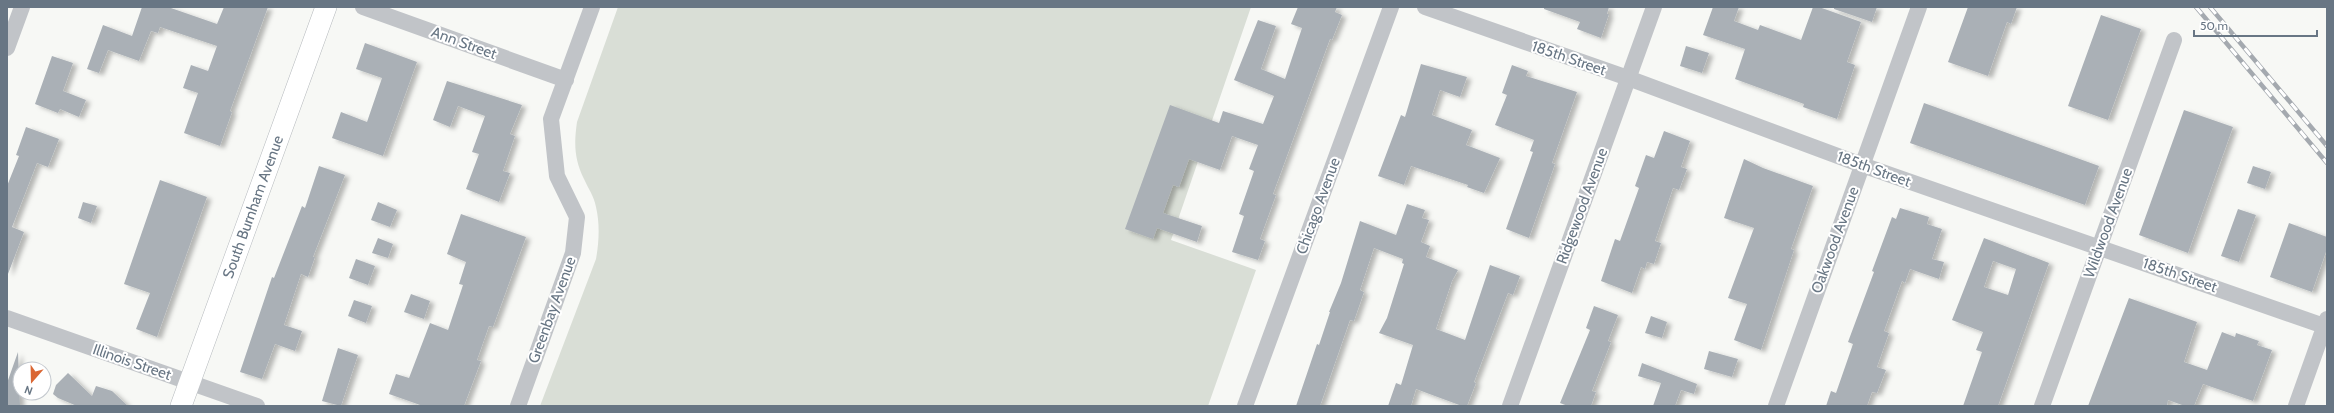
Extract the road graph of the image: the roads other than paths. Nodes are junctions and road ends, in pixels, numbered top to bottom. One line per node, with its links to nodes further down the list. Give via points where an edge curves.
1 (22, 7): 10 (street)
2 (326, 7): 17 (main road, South Burnham Avenue)
3 (363, 7): 12 (street, Ann Street)
4 (592, 7): 12 (street, Greenbay Avenue)
5 (1391, 7): 21 (street, Chicago Avenue)
6 (1424, 7): 11 (street, 185th Street)
7 (1654, 7): 11 (street, Ridgewood Avenue)
8 (1919, 7): 13 (street, Oakwood Avenue)
9 (2174, 40): 14 (street, Wildwood Avenue)
10 (7, 48)
11 (1628, 78): 13 (street, 185th Street); 22 (street, Ridgewood Avenue)
12 (566, 80): 20 (street, Greenbay Avenue, via 551,120 557,176 577,217 573,253)
13 (1862, 165): 14 (street, 185th Street); 23 (street, Oakwood Avenue)
14 (2099, 247): 16 (street, 185th Street); 24 (street, Wildwood Avenue)
15 (7, 318): 17 (street, Illinois Street)
16 (2326, 323): 25 (street)
17 (189, 382): 18 (main road, South Burnham Avenue); 19 (street, Illinois Street)
18 (181, 406)
19 (257, 406)
20 (518, 406)
21 (1245, 406)
22 (1510, 406)
23 (1776, 406)
24 (2042, 406)
25 (2296, 406)

